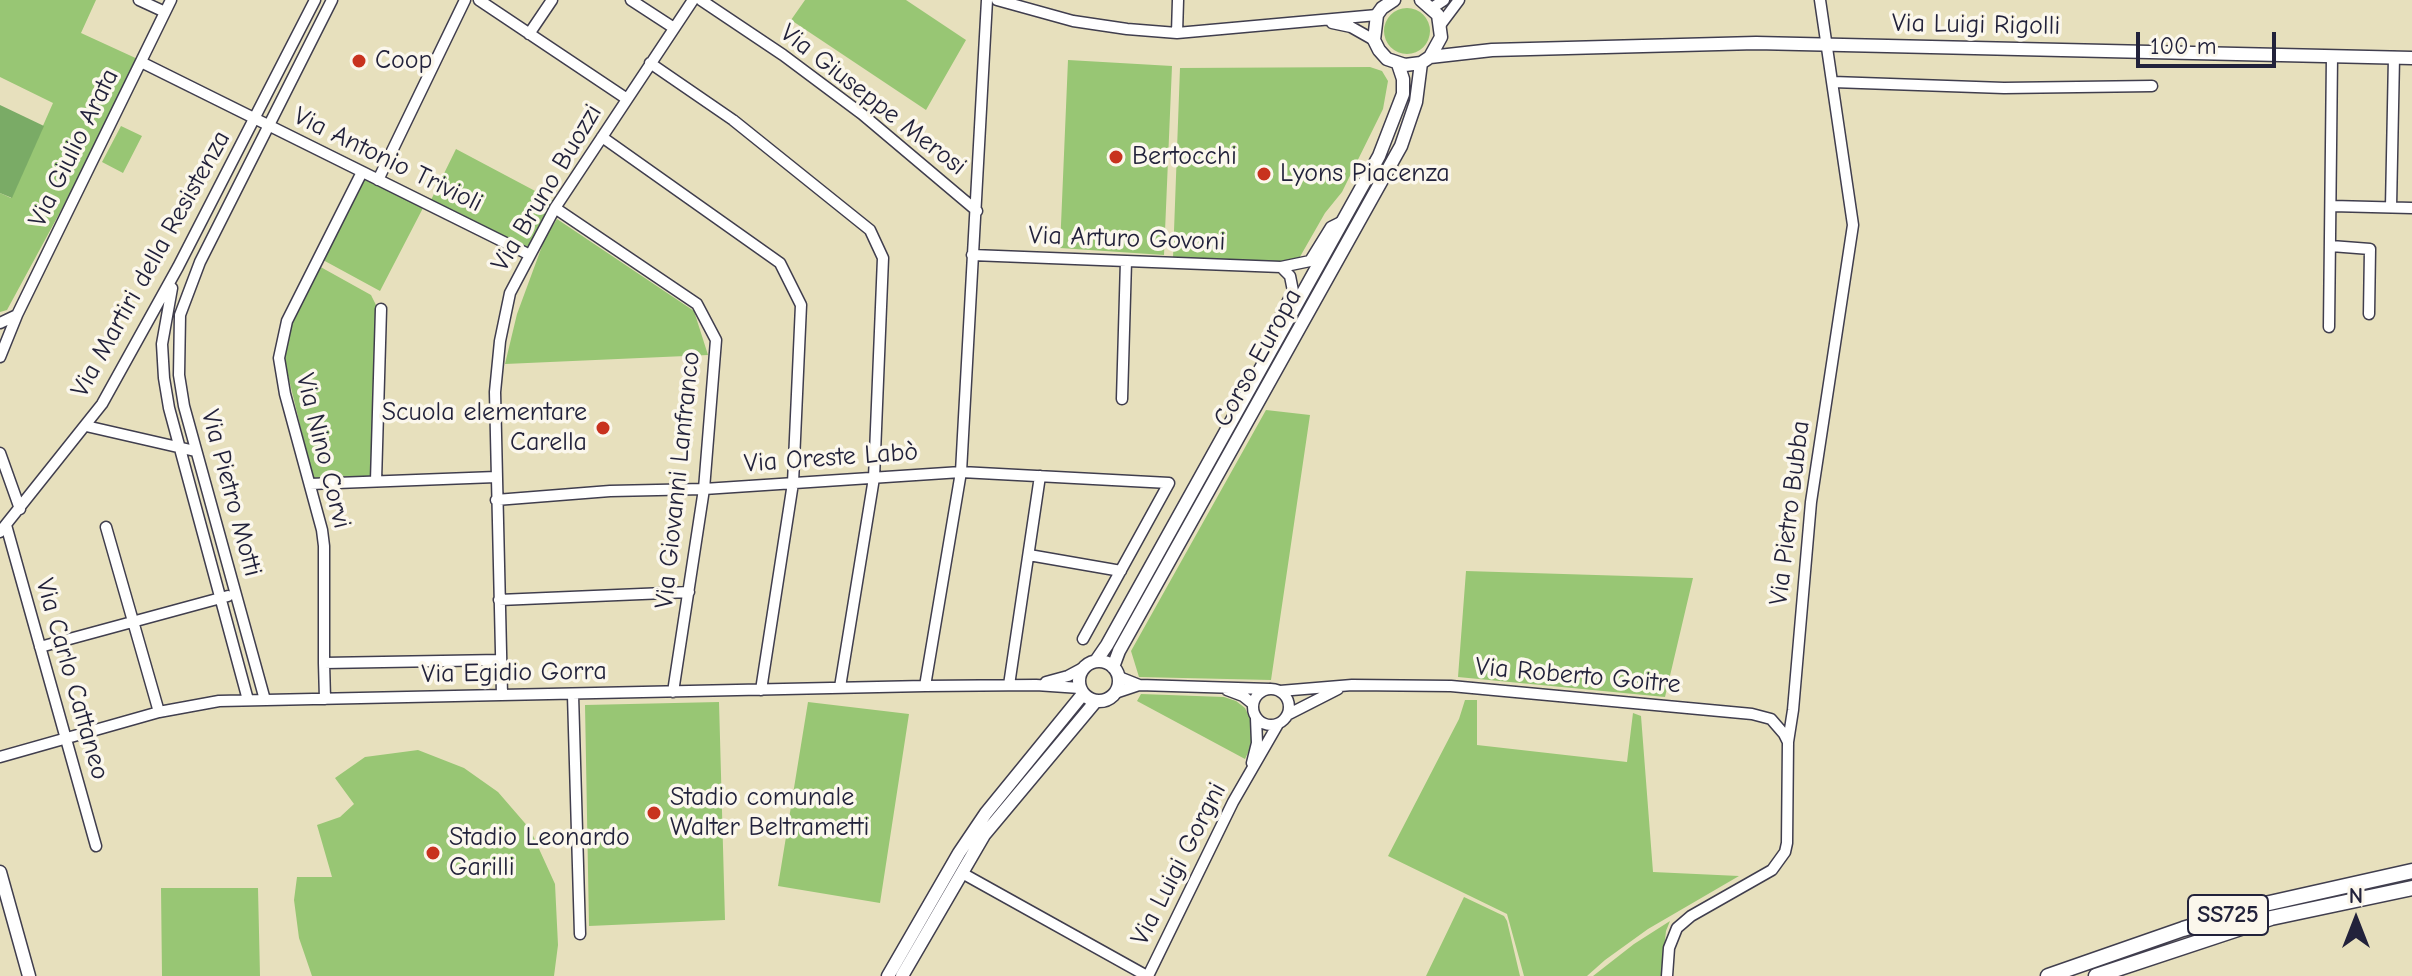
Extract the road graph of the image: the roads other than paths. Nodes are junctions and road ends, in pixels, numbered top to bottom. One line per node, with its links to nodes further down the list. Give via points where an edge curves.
1 (139, 0): 18 (street)
2 (171, 0): 18 (street, Via Giulio Arata)
3 (315, 0): 38 (street, Via Martiri della Resistenza)
4 (332, 0): 39 (street, Via Martiri della Resistenza)
5 (465, 0): 42 (street)
6 (479, 0): 24 (street)
7 (552, 0): 24 (street)
8 (631, 0): 21 (street)
9 (693, 0): 21 (street, Via Bruno Buozzi)
10 (701, 0): 47 (street, Via Giuseppe Merosi, via 850,106)
11 (987, 0): 47 (street)
12 (997, 0): 23 (street, via 1073,21)
13 (1178, 0): 23 (street)
14 (1394, 0): 19 (main road)
15 (1459, 0): 22 (street)
16 (1820, 0): 26 (street, Via Pietro Bubba)
17 (1428, 2): 22 (main road)
18 (165, 12): 32 (street, Via Giulio Arata)
19 (1377, 15): 20 (street); 25 (main road)
20 (1318, 21): 23 (street); 25 (street, via 1351,27)
21 (674, 28): 33 (street, Via Bruno Buozzi)
22 (1441, 30): 27 (main road, Via Luigi Rigolli, via 1462,48); 31 (main road)
23 (1177, 33)
24 (529, 34): 37 (street)
25 (1374, 40): 34 (main road)
26 (1827, 43): 27 (main road, Via Luigi Rigolli); 28 (main road, Via Luigi Rigolli); 35 (street, Via Pietro Bubba)
27 (1492, 50): 31 (main road, Via Luigi Rigolli)
28 (2332, 56): 29 (main road, Via Luigi Rigolli); 43 (street)
29 (2394, 57): 30 (main road, Via Luigi Rigolli); 44 (street)
30 (2412, 58)
31 (1425, 60): 34 (main road, Via Luigi Rigolli); 93 (main road, Corso Europa, via 1401,146 1119,651)
32 (141, 62): 38 (street, Via Antonio Trivioli); 58 (street, Via Giulio Arata)
33 (650, 63): 37 (street, Via Bruno Buozzi); 71 (street, via 733,120 870,230 883,258)
34 (1398, 64): 48 (main road, Corso Europa, via 1404,88 1396,118)
35 (1833, 82): 36 (street); 118 (street, Via Pietro Bubba, via 1853,225 1811,502)
36 (2152, 86)
37 (627, 99): 40 (street, Via Bruno Buozzi)
38 (255, 119): 39 (street, Via Antonio Trivioli); 53 (street, Via Martiri della Resistenza)
39 (270, 127): 41 (street, Via Antonio Trivioli); 55 (street, Via Martiri della Resistenza)
40 (602, 137): 45 (street, Via Bruno Buozzi); 73 (street, via 780,263 801,305)
41 (362, 172): 42 (street, Via Antonio Trivioli); 74 (street, Via Nino Corvi, via 287,321 279,358)
42 (378, 180): 50 (street, Via Antonio Trivioli)
43 (2332, 206): 44 (street); 49 (street)
44 (2391, 207): 46 (street)
45 (555, 208): 50 (street, Via Bruno Buozzi); 75 (street, Via Giovanni Lanfranco, via 697,304 716,340)
46 (2412, 208)
47 (977, 211): 51 (street)
48 (1343, 221): 54 (street, Via Arturo Govoni, via 1331,227 1310,261); 61 (main road, Corso Europa)
49 (2331, 246): 57 (street, via 2370,249); 60 (street)
50 (530, 255): 70 (street, Via Bruno Buozzi, via 510,293 500,341)
51 (972, 255): 52 (street, Via Arturo Govoni); 68 (street)
52 (1126, 261): 54 (street, Via Arturo Govoni); 63 (street)
53 (178, 267): 64 (street, Via Martiri della Resistenza); 65 (street, Via Pietro Motti, via 162,344)
54 (1281, 267): 61 (street, via 1290,276 1293,291 1271,335)
55 (186, 295): 66 (street, Via Pietro Motti, via 180,315 179,375)
56 (381, 309): 72 (street)
57 (2369, 314)
58 (17, 315): 59 (street); 62 (street, Via Giulio Arata)
59 (0, 323)
60 (2329, 327)
61 (1268, 355): 90 (main road, Corso Europa)
62 (0, 357)
63 (1122, 399)
64 (86, 426): 65 (street, Via Pietro Motti); 77 (street, Via Martiri della Resistenza)
65 (178, 449): 66 (street); 84 (street, Via Pietro Motti)
66 (195, 451): 83 (street, Via Pietro Motti)
67 (0, 453): 77 (street)
68 (961, 472): 69 (street, Via Oreste Labò); 71 (street, Via Oreste Labò); 98 (street)
69 (1040, 476): 80 (street); 81 (street, Via Oreste Labò, via 1169,483)
70 (496, 477): 72 (street); 76 (street, Via Bruno Buozzi)
71 (874, 478): 73 (street, Via Oreste Labò); 99 (street)
72 (376, 481): 74 (street)
73 (793, 483): 75 (street, Via Oreste Labò); 101 (street)
74 (310, 484): 91 (street, Via Nino Corvi, via 324,546)
75 (704, 489): 76 (street, Via Oreste Labò); 82 (street, Via Giovanni Lanfranco)
76 (496, 500): 85 (street, Via Bruno Buozzi)
77 (20, 509): 79 (street, Via Martiri della Resistenza)
78 (106, 527): 86 (street)
79 (3, 528): 88 (street, Via Carlo Cattaneo)
80 (1029, 555): 81 (street); 94 (street)
81 (1121, 571): 87 (street)
82 (689, 592): 85 (street); 104 (street, Via Giovanni Lanfranco)
83 (236, 594): 84 (street); 110 (street, Via Pietro Motti)
84 (222, 598): 86 (street); 109 (street, Via Pietro Motti)
85 (499, 600): 89 (street, Via Bruno Buozzi)
86 (135, 621): 88 (street); 113 (street)
87 (1083, 639)
88 (40, 647): 117 (street, Via Carlo Cattaneo)
89 (501, 660): 91 (street); 106 (street, Via Bruno Buozzi)
90 (1096, 661): 92 (main road, Corso Europa); 93 (main road, via 1108,663)
91 (324, 663): 108 (street)
92 (1083, 668): 95 (street, Via Egidio Gorra); 103 (main road)
93 (1116, 672): 96 (street, Via Roberto Goitre); 105 (main road, Corso Europa)
94 (1009, 685): 95 (street, Via Egidio Gorra); 98 (street, Via Egidio Gorra)
95 (1036, 685): 103 (street, Via Egidio Gorra)
96 (1139, 685): 100 (street, Via Roberto Goitre); 105 (street, Via Roberto Goitre)
97 (1352, 685): 102 (street, Via Roberto Goitre); 114 (street, Via Roberto Goitre); 118 (street, Via Roberto Goitre, via 1515,690 1752,714 1771,719)
98 (925, 686): 99 (street, Via Egidio Gorra)
99 (840, 687): 101 (street, Via Egidio Gorra)
100 (1213, 688): 102 (street, Via Roberto Goitre); 112 (street, Via Roberto Goitre, via 1237,693)
101 (761, 690): 104 (street, Via Egidio Gorra)
102 (1275, 690): 112 (street, via 1259,693); 114 (street, via 1288,698)
103 (1081, 691): 111 (main road); 128 (main road, via 986,813)
104 (673, 692): 107 (street, Via Egidio Gorra)
105 (1115, 693): 111 (main road)
106 (502, 695): 107 (street, Via Egidio Gorra); 108 (street, Via Egidio Gorra)
107 (573, 695): 126 (street)
108 (325, 699): 110 (street, Via Egidio Gorra)
109 (248, 700): 110 (street, Via Egidio Gorra); 113 (street, Via Egidio Gorra)
110 (265, 700)
111 (1096, 701): 124 (main road, via 984,835)
112 (1253, 704): 115 (street)
113 (159, 712): 117 (street, Via Egidio Gorra)
114 (1289, 714): 116 (street)
115 (1256, 718): 116 (street, via 1266,725); 120 (street, Via Luigi Gorgni)
116 (1278, 724): 120 (street, Via Luigi Gorgni)
117 (66, 739): 119 (street, Via Egidio Gorra); 121 (street, Via Carlo Cattaneo)
118 (1788, 742): 131 (street, Via Pietro Bubba, via 1785,852 1772,870 1677,928)
119 (0, 757)
120 (1250, 772): 130 (street, Via Luigi Gorgni)
121 (96, 846)
122 (2412, 871): 132 (highway, SS725, via 2265,904)
123 (0, 872): 127 (main road)
124 (962, 873): 129 (main road); 130 (street)
125 (2412, 888): 133 (highway, SS725, via 2271,918)
126 (580, 934)
127 (29, 976)
128 (888, 976)
129 (902, 976)
130 (1147, 976)
131 (1667, 976)
132 (2048, 976)
133 (2096, 976)

